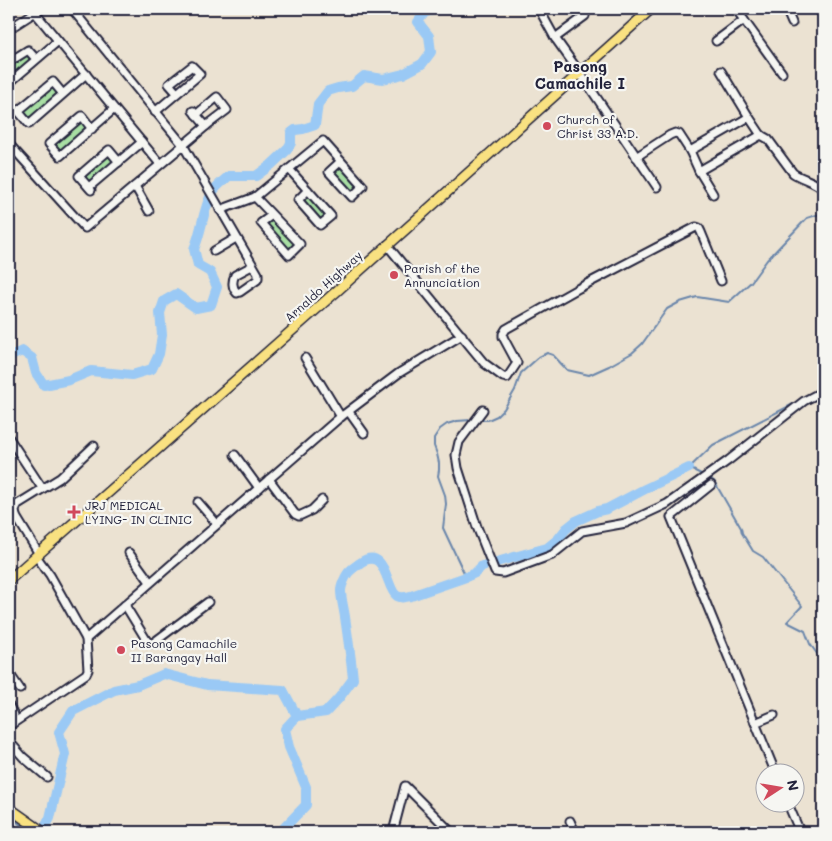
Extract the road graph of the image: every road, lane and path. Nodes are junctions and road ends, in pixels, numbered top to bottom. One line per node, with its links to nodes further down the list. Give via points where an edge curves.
1 (72, 9): 24 (street)
2 (539, 9): 11 (street)
3 (651, 9): 17 (main road, Arnaldo Highway)
4 (736, 9): 8 (street)
5 (786, 9): 9 (street)
6 (36, 10): 10 (street); 13 (street)
7 (585, 16): 11 (street)
8 (744, 20): 12 (street); 18 (street)
9 (792, 23)
10 (9, 29)
11 (555, 38): 17 (street)
12 (716, 40)
13 (58, 41): 14 (street); 19 (street)
14 (36, 59): 15 (street, via 28,50); 20 (street)
15 (9, 62)
16 (721, 72): 25 (street)
17 (580, 73): 33 (street); 49 (main road, Arnaldo Highway)
18 (782, 73)
19 (86, 74): 22 (street); 23 (street)
20 (9, 83)
21 (177, 93): 24 (street)
22 (63, 94): 22 (street, via 28,124 18,111 53,82)
23 (114, 109): 27 (street); 29 (street)
24 (155, 112): 31 (street)
25 (749, 118): 28 (street); 32 (street)
26 (206, 126): 26 (street, via 227,110 217,97 194,113); 31 (street)
27 (92, 128): 27 (street, via 60,156 50,144 82,116)
28 (761, 135): 38 (street); 41 (street, via 768,139 793,173)
29 (142, 142): 35 (street); 36 (street)
30 (9, 144): 39 (street, via 85,228)
31 (183, 145): 36 (street); 45 (street)
32 (690, 151): 33 (street, via 682,137 675,133); 38 (street)
33 (636, 157): 40 (street)
34 (341, 161): 34 (street, via 363,186 352,197 329,172); 37 (street, via 323,141)
35 (119, 162): 35 (street, via 90,188 78,176 109,150)
36 (160, 164): 39 (street)
37 (289, 169): 42 (street); 44 (street)
38 (699, 171): 43 (street)
39 (135, 186): 46 (street)
40 (658, 187)
41 (823, 189)
42 (308, 190): 42 (street, via 331,216 320,225 298,200)
43 (713, 194)
44 (255, 197): 45 (street); 47 (street)
45 (220, 210): 48 (street)
46 (149, 211)
47 (272, 215): 47 (street, via 260,223 289,255 300,244)
48 (236, 238): 50 (street); 51 (street)
49 (387, 246): 53 (street); 71 (main road, Arnaldo Highway)
50 (214, 251)
51 (252, 266)
52 (721, 281): 53 (street, via 696,227 506,329 503,336 517,363 507,378 484,363)
53 (462, 335): 57 (street, via 399,373)
54 (305, 358): 58 (street)
55 (823, 392): 56 (street, via 804,401 667,504 626,523 582,531 552,555 503,573 495,572 485,549 456,455 459,442)
56 (483, 410)
57 (349, 412): 58 (street); 59 (street)
58 (341, 417): 63 (street)
59 (364, 433)
60 (9, 438): 65 (street)
61 (94, 446): 65 (street, via 60,478)
62 (235, 455): 66 (street)
63 (269, 479): 66 (street); 67 (street, via 299,516)
64 (711, 485): 82 (street, via 671,517)
65 (42, 488): 71 (street, via 14,509)
66 (259, 488): 69 (street)
67 (322, 500)
68 (198, 502): 69 (street)
69 (217, 524): 73 (street)
70 (129, 553): 73 (street)
71 (38, 555): 72 (main road, Arnaldo Highway); 76 (street)
72 (9, 580)
73 (150, 582): 75 (street)
74 (208, 602): 75 (street, via 153,643 147,641)
75 (125, 604): 76 (street)
76 (86, 639): 83 (street, via 86,674)
77 (9, 673): 78 (street)
78 (20, 689)
79 (9, 706): 81 (street, via 14,715)
80 (774, 715): 82 (street)
81 (9, 720)
82 (755, 723): 85 (street)
83 (9, 726)
84 (9, 741): 86 (street)
85 (772, 764)
86 (47, 777)
87 (9, 808): 90 (main road)
88 (792, 814): 94 (street)
89 (570, 821): 93 (street)
90 (43, 832)
91 (393, 832): 92 (street, via 405,786)
92 (451, 832)
93 (575, 832)
94 (800, 832)

